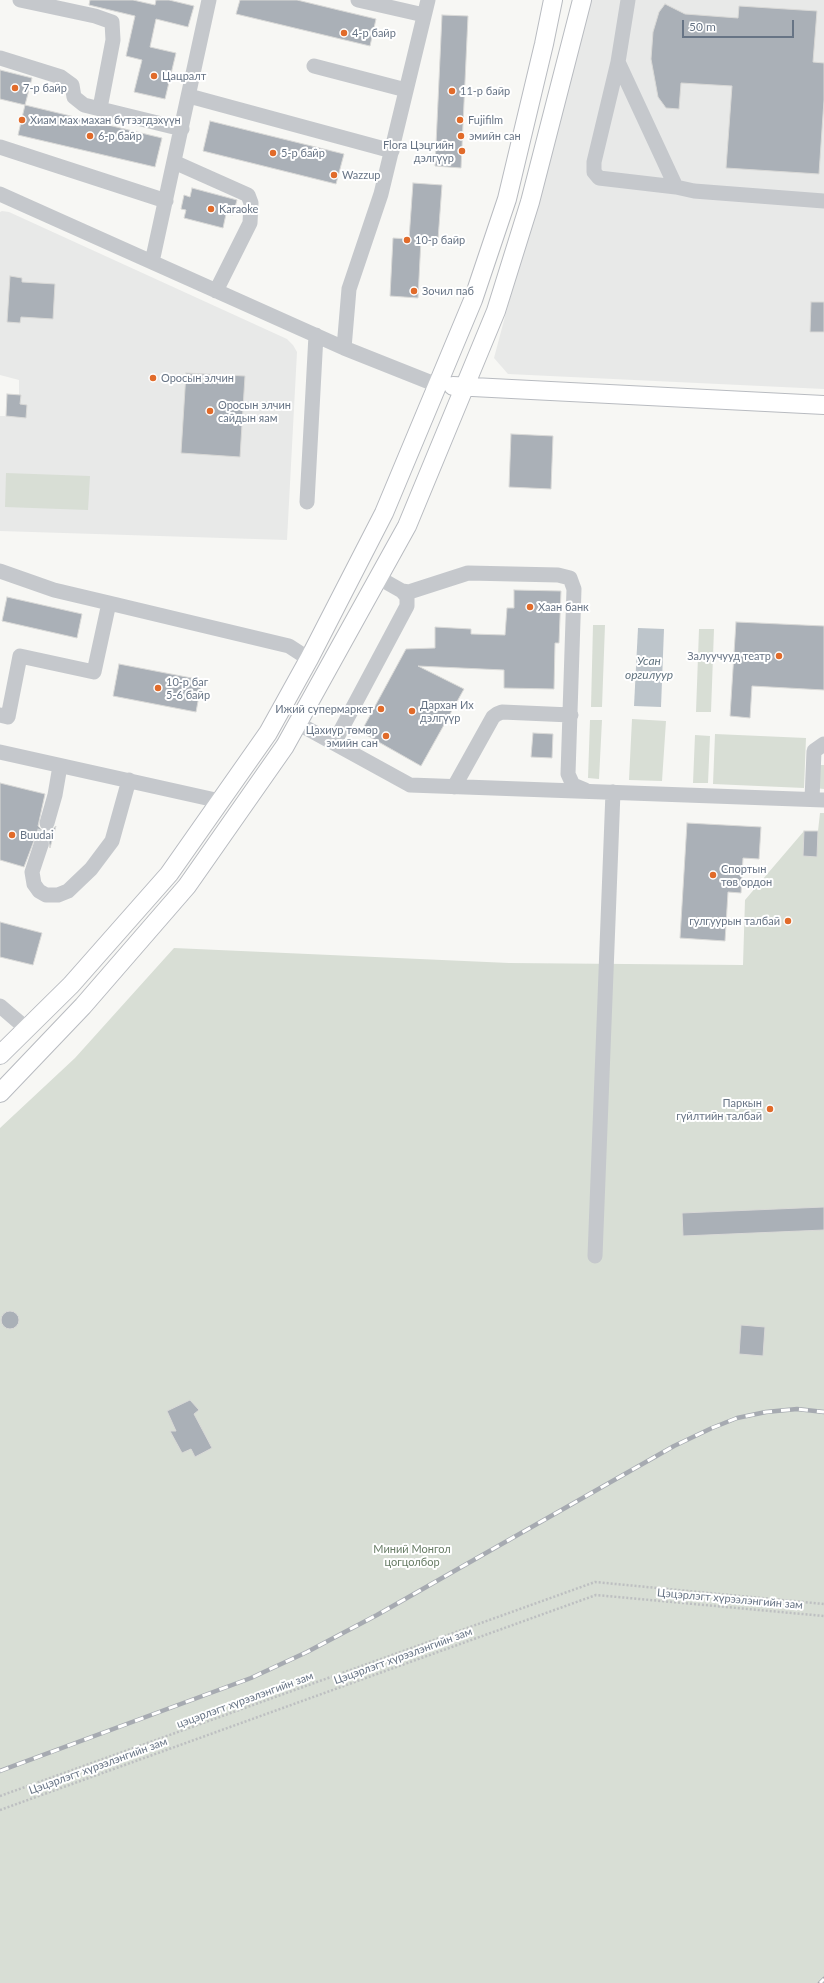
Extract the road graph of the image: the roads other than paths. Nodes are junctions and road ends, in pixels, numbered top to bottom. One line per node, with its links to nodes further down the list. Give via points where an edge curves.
1 (20, 0): 16 (street, via 112,22 113,40)
2 (209, 0): 15 (street)
3 (428, 0): 8 (street)
4 (553, 0): 9 (main road)
5 (582, 0): 10 (main road)
6 (628, 0): 12 (street)
7 (365, 1): 8 (street)
8 (424, 16): 14 (street)
9 (544, 44): 10 (main road); 29 (main road, via 507,199 473,300)
10 (571, 49): 30 (main road, via 530,202 496,311)
11 (0, 58): 16 (street, via 61,77 72,85 74,97 79,101)
12 (618, 62): 21 (street); 21 (street, via 594,162 594,172 599,178)
13 (314, 66): 14 (street)
14 (406, 90): 19 (street)
15 (189, 96): 17 (street); 19 (street)
16 (100, 108): 17 (street)
17 (182, 129): 20 (street)
18 (0, 147): 23 (street)
19 (392, 151): 28 (street, via 381,194 349,289)
20 (174, 162): 23 (street); 26 (street, via 248,195 251,204 250,223)
21 (676, 187): 24 (street, via 694,191)
22 (0, 194): 25 (street)
23 (166, 201): 25 (street)
24 (824, 201)
25 (152, 262): 26 (street)
26 (216, 291): 27 (street)
27 (316, 335): 28 (street); 32 (street)
28 (344, 348): 29 (street)
29 (437, 386): 30 (main road); 37 (main road, via 384,513)
30 (465, 386): 31 (main road); 34 (main road, via 407,526)
31 (824, 405)
32 (307, 502)
33 (0, 571): 36 (street, via 54,590)
34 (379, 578): 35 (street); 40 (main road)
35 (402, 591): 38 (street, via 409,592 468,573 558,575 570,578 574,588); 41 (street, via 408,601 406,610)
36 (110, 603): 37 (street, via 289,646); 39 (street, via 94,672 20,656 8,717)
37 (309, 659): 50 (main road, via 268,733)
38 (571, 715): 46 (street, via 502,712 497,714); 47 (street, via 570,780 576,788)
39 (0, 716)
40 (299, 724): 41 (street); 56 (main road, via 187,886 83,1006)
41 (334, 743): 46 (street, via 410,785)
42 (824, 744): 49 (street, via 814,752)
43 (0, 752): 44 (street)
44 (60, 766): 45 (street); 51 (street, via 55,795)
45 (129, 780): 50 (street); 52 (street, via 112,841 92,869 68,891 58,895 46,895 34,884 32,872)
46 (454, 787): 47 (street)
47 (586, 791): 48 (street)
48 (613, 792): 49 (street); 57 (street)
49 (818, 800)
50 (220, 801): 54 (main road, via 170,874 71,985)
51 (46, 823)
52 (41, 845)
53 (0, 1006): 54 (street)
54 (27, 1029): 55 (main road)
55 (0, 1055)
56 (0, 1093)
57 (596, 1256)

